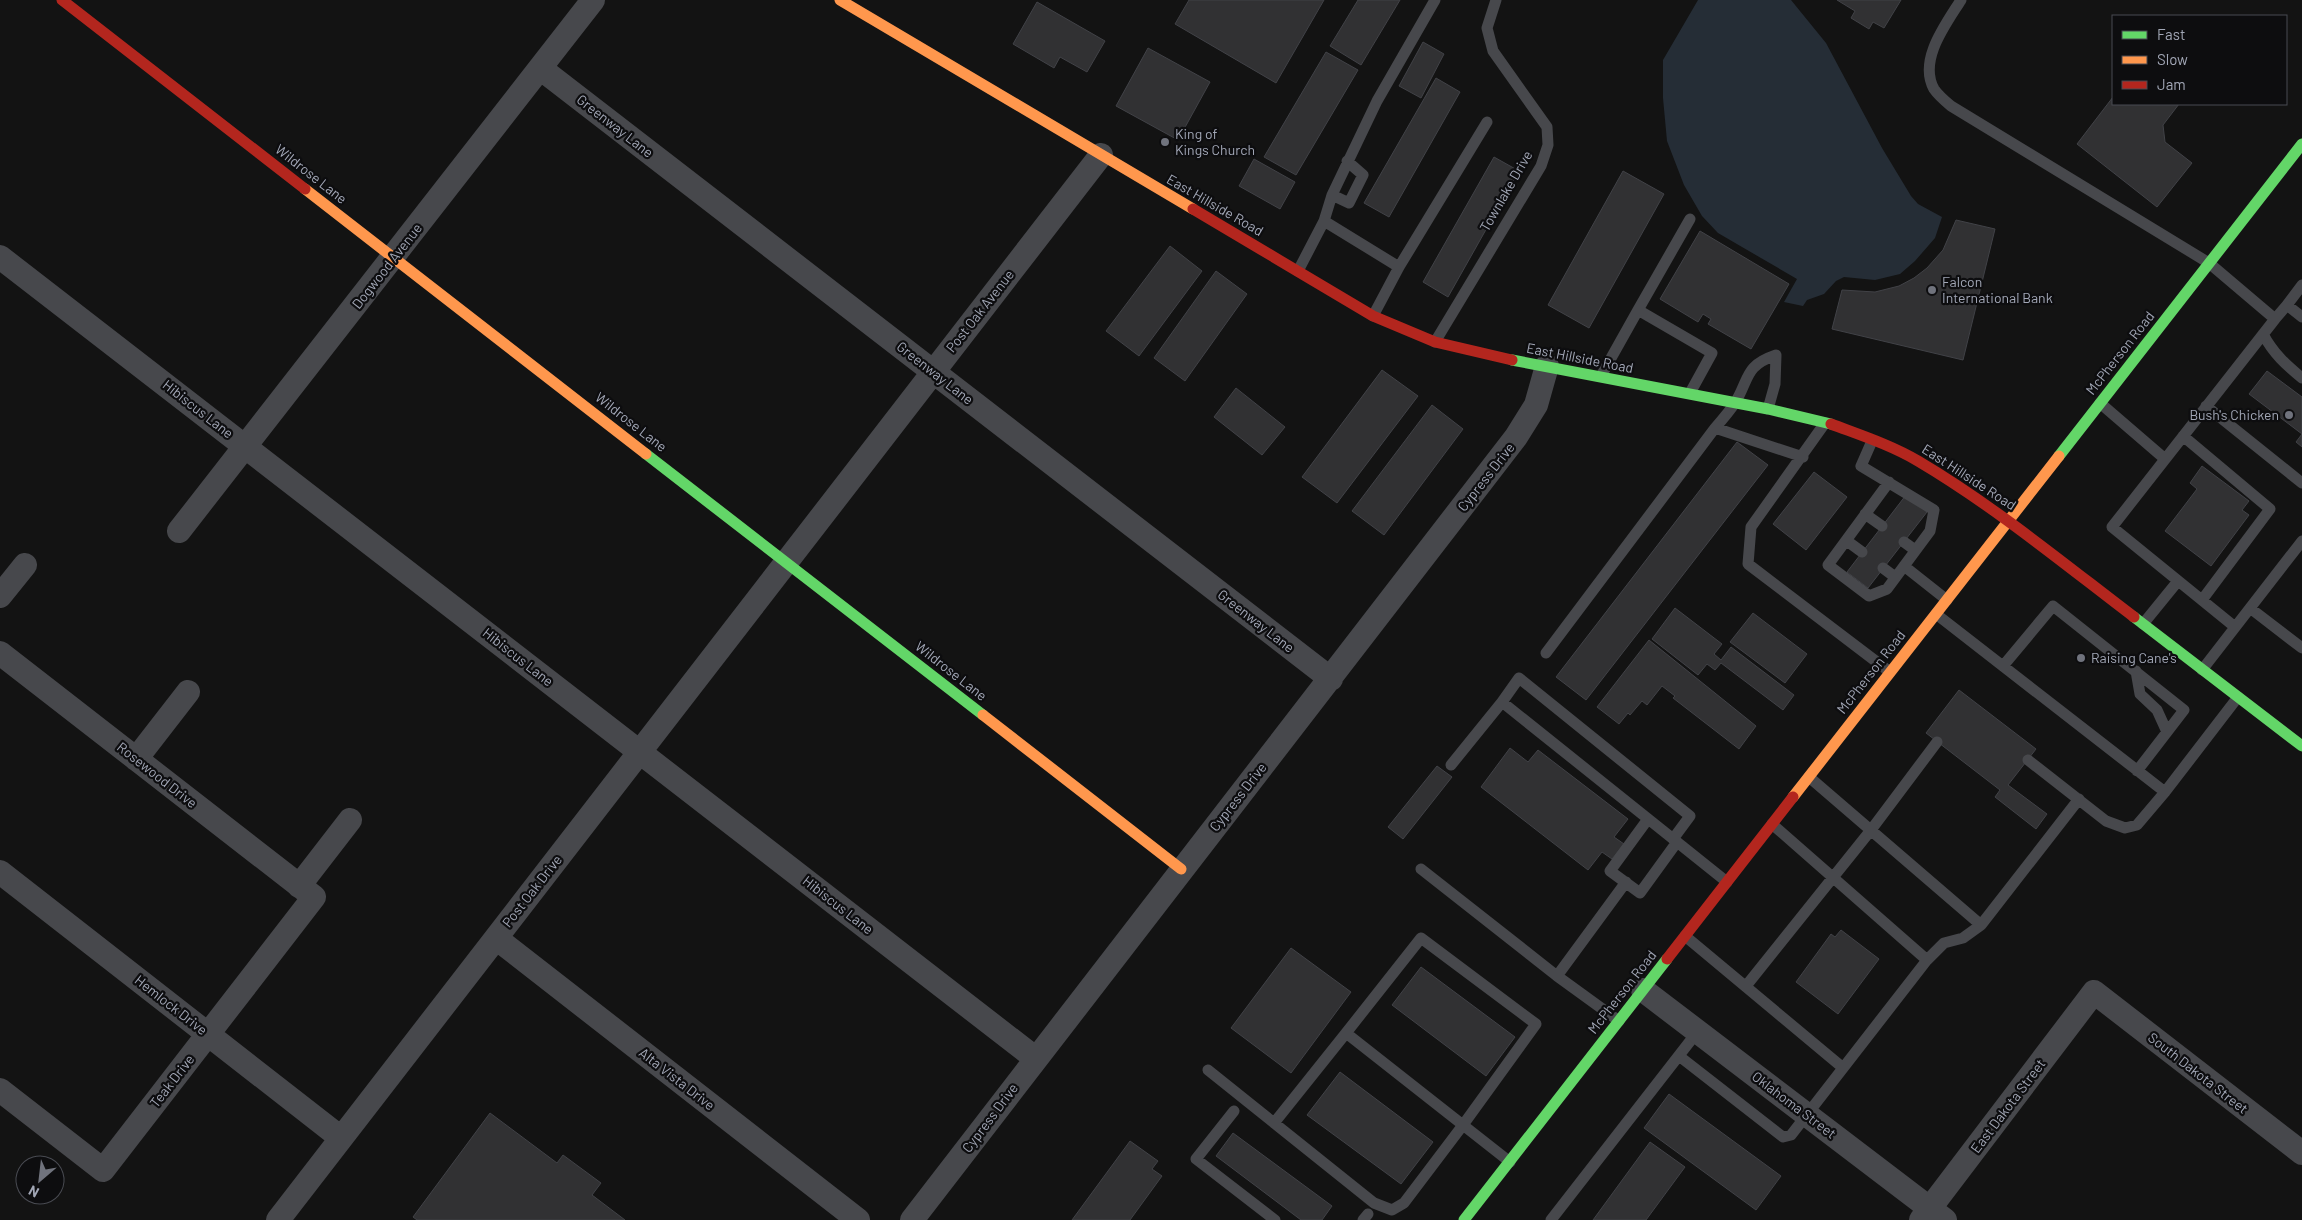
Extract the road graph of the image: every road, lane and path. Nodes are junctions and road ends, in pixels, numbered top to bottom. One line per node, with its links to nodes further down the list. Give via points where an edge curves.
1 (62, 0): 16 (street, Wildrose Lane)
2 (593, 0): 7 (street, Dogwood Avenue)
3 (840, 0): 10 (street, East Hillside Road)
4 (1435, 0): 11 (lane)
5 (1496, 0): 27 (lane, Townlake Drive, via 1487,28 1493,52 1547,127 1548,145 1540,166)
6 (1961, 0): 17 (lane, via 1932,53 1929,75 1935,90 1950,106)
7 (540, 68): 16 (street, Dogwood Avenue); 29 (street, Greenway Lane)
8 (1487, 122): 18 (lane)
9 (2302, 144): 17 (street, McPherson Road)
10 (1101, 155): 19 (street, East Hillside Road); 29 (street, Post Oak Avenue)
11 (1348, 161): 12 (lane); 12 (lane, via 1363,175 1349,203)
12 (1332, 195): 14 (lane)
13 (1690, 220): 22 (lane)
14 (1324, 221): 18 (lane); 19 (lane)
15 (0, 257): 41 (street, Hibiscus Lane)
16 (394, 258): 41 (street, Dogwood Avenue); 55 (street, Wildrose Lane)
17 (2209, 263): 25 (lane); 34 (street, McPherson Road)
18 (1399, 267): 23 (lane)
19 (1298, 271): 23 (street, East Hillside Road)
20 (2302, 285): 21 (lane)
21 (2287, 305): 24 (lane); 25 (lane)
22 (1638, 310): 30 (lane); 32 (lane, via 1712,353)
23 (1373, 316): 27 (street, East Hillside Road)
24 (2302, 317)
25 (2275, 319): 26 (lane)
26 (2263, 334): 31 (lane, via 2283,362); 35 (lane)
27 (1435, 342): 28 (street, East Hillside Road, via 1488,356)
28 (1547, 366): 30 (street, East Hillside Road); 75 (street, Cypress Drive, via 1536,405 1516,437)
29 (934, 372): 55 (street, Post Oak Avenue); 75 (street, Greenway Lane)
30 (1601, 377): 32 (street, East Hillside Road)
31 (2302, 378)
32 (1689, 394): 33 (street, East Hillside Road)
33 (1735, 403): 36 (street, East Hillside Road); 36 (lane, via 1746,378 1759,361 1776,355 1775,384); 38 (lane)
34 (2100, 403): 43 (lane); 47 (street, McPherson Road)
35 (2206, 406): 39 (lane); 45 (lane)
36 (1768, 408): 37 (street, East Hillside Road)
37 (1826, 422): 40 (street, East Hillside Road); 42 (lane)
38 (1715, 428): 42 (lane); 70 (lane)
39 (2183, 436): 43 (lane); 63 (lane, via 2270,509)
40 (1872, 441): 44 (lane, via 1862,466); 47 (street, East Hillside Road, via 1918,461)
41 (245, 446): 49 (street, Dogwood Avenue); 82 (street, Hibiscus Lane)
42 (1803, 456): 74 (lane, via 1751,526 1748,564)
43 (2165, 459): 60 (lane, via 2112,527)
44 (1889, 482): 46 (lane); 53 (lane, via 1934,510 1930,531)
45 (2302, 483)
46 (1865, 514): 48 (lane); 50 (lane)
47 (2009, 521): 62 (street, McPherson Road); 66 (street, East Hillside Road)
48 (1882, 526)
49 (179, 531)
50 (1847, 540): 54 (lane); 59 (lane, via 1828,564 1869,596 1887,589)
51 (2302, 541): 64 (lane)
52 (1904, 542): 53 (lane)
53 (1915, 550): 57 (lane)
54 (1862, 552)
55 (786, 562): 82 (street, Post Oak Drive); 95 (street, Wildrose Lane)
56 (24, 565): 61 (street)
57 (1904, 566): 59 (lane); 62 (lane)
58 (1884, 568): 59 (lane)
59 (1895, 577)
60 (2178, 580): 63 (lane); 66 (lane)
61 (0, 596)
62 (1947, 600): 65 (street, McPherson Road)
63 (2202, 600): 67 (lane)
64 (2250, 608): 67 (lane); 68 (lane)
65 (1936, 614): 71 (lane); 74 (street, McPherson Road)
66 (2143, 624): 72 (street, East Hillside Road)
67 (2235, 627): 72 (lane)
68 (2302, 648)
69 (0, 653): 83 (street, Rosewood Drive)
70 (1546, 653)
71 (2003, 666): 73 (lane, via 2053,606); 86 (lane)
72 (2202, 670): 77 (street, East Hillside Road)
73 (2136, 671): 79 (lane, via 2140,694 2157,710); 79 (lane, via 2184,710)
74 (1890, 672): 87 (street, McPherson Road)
75 (1331, 679): 95 (street, Cypress Drive)
76 (188, 692): 83 (street)
77 (2238, 697): 81 (street, East Hillside Road); 88 (lane)
78 (1502, 702): 85 (lane); 90 (lane); 94 (lane, via 1519,678 1690,816)
79 (2167, 732): 86 (lane)
80 (1938, 742): 93 (lane)
81 (2302, 746)
82 (640, 752): 104 (street, Post Oak Drive); 115 (street, Hibiscus Lane)
83 (136, 759): 101 (street, Rosewood Drive)
84 (2028, 760): 89 (lane)
85 (1451, 764)
86 (2137, 771): 88 (lane)
87 (1810, 776): 92 (street, McPherson Road); 93 (lane)
88 (2165, 792): 89 (lane, via 2137,825 2125,828 2106,821)
89 (2079, 799): 102 (lane)
90 (1648, 819): 94 (lane); 99 (lane, via 1610,871)
91 (350, 820): 101 (street, Teak Drive)
92 (1772, 824): 98 (lane); 100 (street, McPherson Road)
93 (1871, 830): 98 (lane); 102 (lane)
94 (1675, 840): 99 (lane, via 1640,893); 100 (lane)
95 (1181, 869): 115 (street, Cypress Drive)
96 (1421, 869): 106 (lane)
97 (0, 872): 113 (street, Hemlock Drive)
98 (1834, 877): 105 (lane); 107 (lane)
99 (1626, 882): 106 (lane)
100 (1727, 882): 103 (street, McPherson Road)
101 (306, 891): 113 (street, Teak Drive)
102 (1981, 925): 105 (lane, via 1963,938 1944,943)
103 (1685, 936): 107 (lane); 108 (street, McPherson Road)
104 (496, 938): 123 (street, Post Oak Drive); 128 (street, Alta Vista Drive)
105 (1926, 960): 116 (lane)
106 (1557, 976): 110 (lane)
107 (1746, 986): 116 (lane)
108 (1643, 990): 110 (street, McPherson Road); 111 (street, Oklahoma Street)
109 (2094, 992): 124 (street, South Dakota Street); 126 (street, East Dakota Street)
110 (1619, 1021): 125 (street, McPherson Road)
111 (1698, 1031): 114 (lane); 120 (street, Oklahoma Street)
112 (1346, 1033): 121 (lane); 122 (lane); 122 (lane, via 1421,938 1536,1024)
113 (209, 1034): 118 (street, Teak Drive, via 102,1170); 123 (street, Hemlock Drive)
114 (1679, 1056): 120 (lane, via 1783,1137 1791,1136); 132 (lane)
115 (1035, 1058): 129 (street, Cypress Drive)
116 (1842, 1067): 120 (lane)
117 (1208, 1070): 121 (lane)
118 (0, 1090)
119 (1234, 1111): 130 (lane, via 1196,1159)
120 (1806, 1114): 126 (street, Oklahoma Street)
121 (1274, 1123): 122 (lane, via 1374,1203 1392,1210 1404,1203)
122 (1463, 1126): 125 (lane)
123 (342, 1138): 127 (street, Post Oak Drive)
124 (2302, 1153)
125 (1510, 1162): 131 (street, McPherson Road)
126 (1932, 1216)
127 (278, 1220)
128 (858, 1220)
129 (912, 1220)
130 (1275, 1220)
131 (1464, 1220)
132 (1551, 1220)

